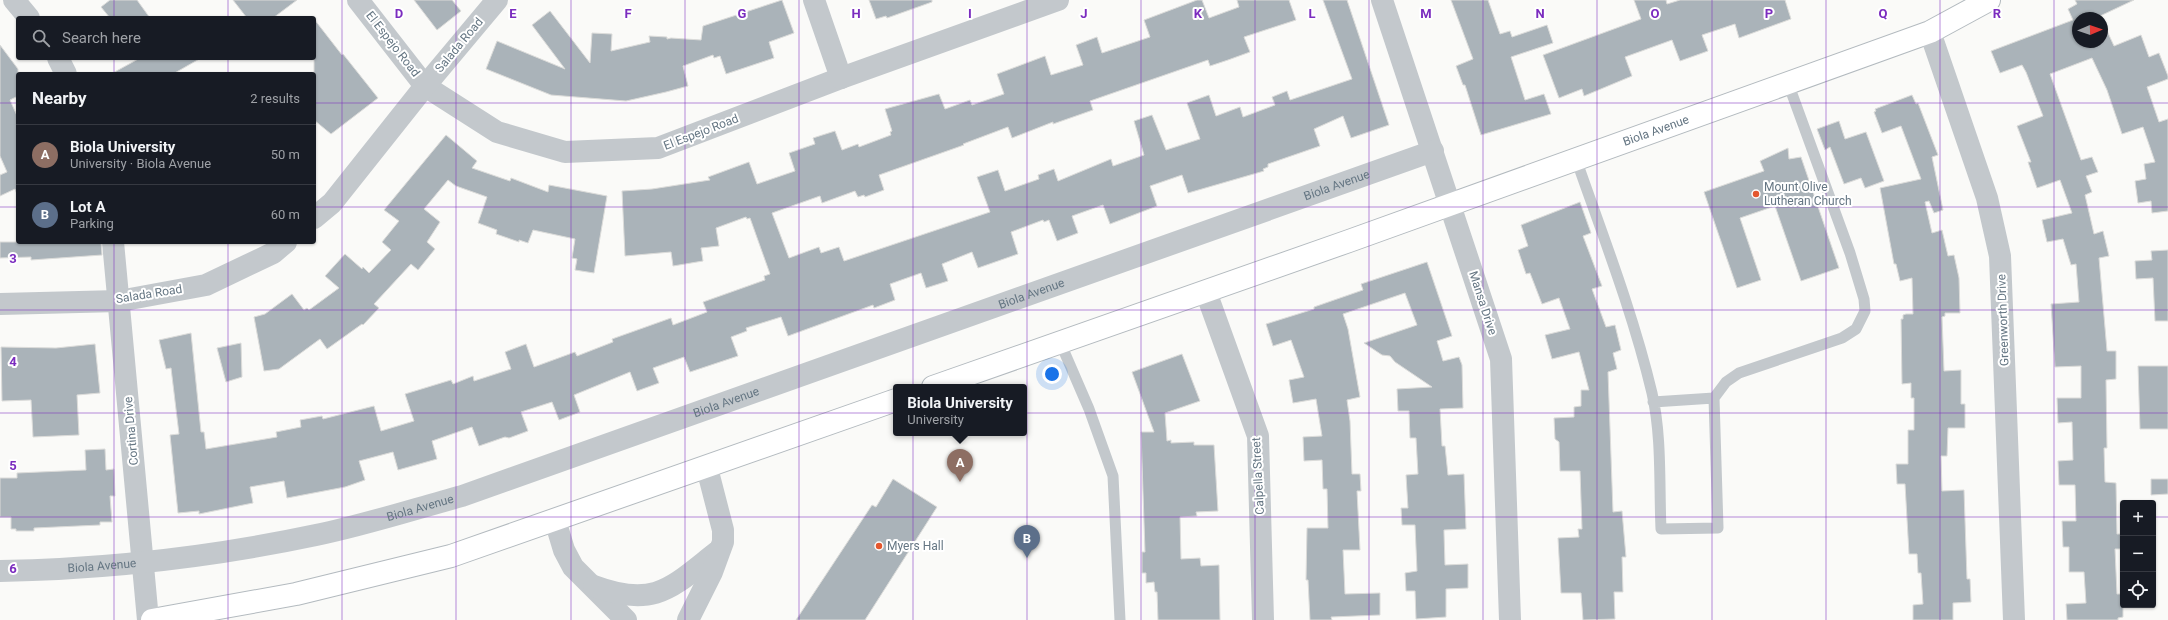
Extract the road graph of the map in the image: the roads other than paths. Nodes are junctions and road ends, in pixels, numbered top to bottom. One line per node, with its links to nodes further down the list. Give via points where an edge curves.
1 (14, 0): 8 (street)
2 (358, 0): 14 (street, El Espejo Road)
3 (497, 0): 14 (street, Salada Road)
4 (814, 0): 12 (street)
5 (1058, 0): 12 (street, El Espejo Road)
6 (1382, 0): 15 (street, Mansa Drive)
7 (1989, 0): 9 (street, Biola Avenue)
8 (26, 16)
9 (1930, 32): 13 (street, Biola Avenue); 42 (street, Greenworth Drive, via 1987,198 2000,256)
10 (59, 60): 11 (street)
11 (65, 72)
12 (841, 78): 14 (street, El Espejo Road, via 658,148 565,152 497,132)
13 (1788, 83): 16 (street, Biola Avenue); 26 (lane, via 1850,253 1864,299 1864,311 1856,329 1842,338 1739,373 1726,382)
14 (425, 86): 18 (street, Salada Road, via 332,204)
15 (1433, 151): 17 (street, Mansa Drive); 32 (street, Biola Avenue, via 462,496 317,535)
16 (1576, 159): 17 (street, Biola Avenue); 28 (lane, via 1628,308)
17 (1450, 204): 21 (street, Biola Avenue); 41 (street, Mansa Drive, via 1501,359)
18 (316, 216)
19 (113, 244): 22 (street, Cortina Drive)
20 (284, 244): 22 (street, Salada Road, via 273,253 206,284)
21 (1206, 292): 24 (street, Biola Avenue); 40 (street, Calpella Street, via 1258,436)
22 (119, 300): 23 (street, Salada Road); 32 (street, Cortina Drive)
23 (0, 304)
24 (1060, 342): 25 (street, Biola Avenue); 39 (lane, via 1089,409 1113,476)
25 (941, 384)
26 (1714, 398): 28 (lane); 28 (lane, via 1718,528 1661,529)
27 (893, 401): 29 (street)
28 (1653, 402)
29 (707, 468): 30 (street); 31 (street, via 723,530)
30 (555, 520): 34 (street, via 564,550 573,567); 37 (street, via 451,556 357,580 296,594)
31 (720, 550): 34 (street, via 680,581 659,593 643,596 626,595); 35 (street)
32 (142, 563): 33 (street, Biola Avenue); 36 (street, Cortina Drive)
33 (0, 572)
34 (594, 586): 38 (street)
35 (692, 618)
36 (148, 620)
37 (152, 620)
38 (626, 620)
39 (1120, 620)
40 (1263, 620)
41 (1510, 620)
42 (2014, 620)

